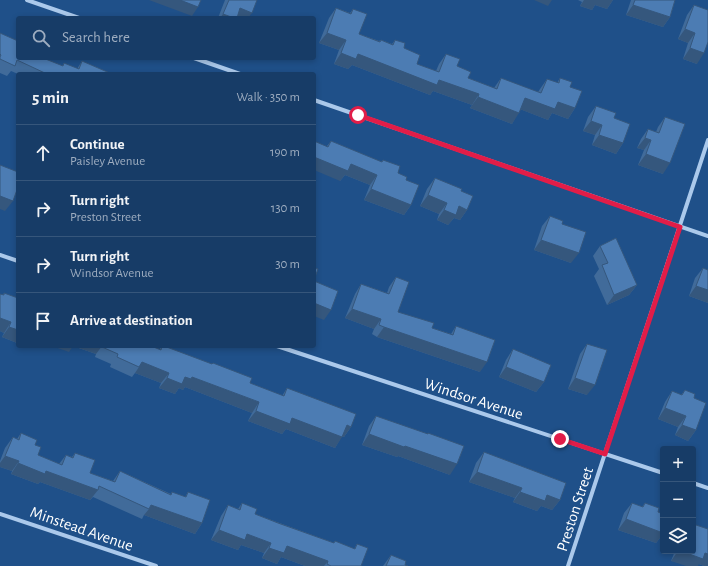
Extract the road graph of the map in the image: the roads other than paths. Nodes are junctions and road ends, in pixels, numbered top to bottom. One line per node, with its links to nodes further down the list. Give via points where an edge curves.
1 (27, 0): 2 (street)
2 (73, 16)
3 (200, 60): 4 (street)
4 (234, 72)
5 (316, 101): 7 (street)
6 (708, 140): 7 (street, Preston Street)
7 (680, 227): 8 (street); 12 (street, Preston Street)
8 (708, 236)
9 (0, 255): 10 (street)
10 (16, 260)
11 (283, 348): 12 (street, Windsor Avenue)
12 (605, 454): 13 (street, Windsor Avenue); 18 (street, Preston Street)
13 (660, 472)
14 (696, 484): 15 (street)
15 (708, 488)
16 (0, 514): 17 (street, Minstead Avenue)
17 (156, 566)
18 (568, 566)

